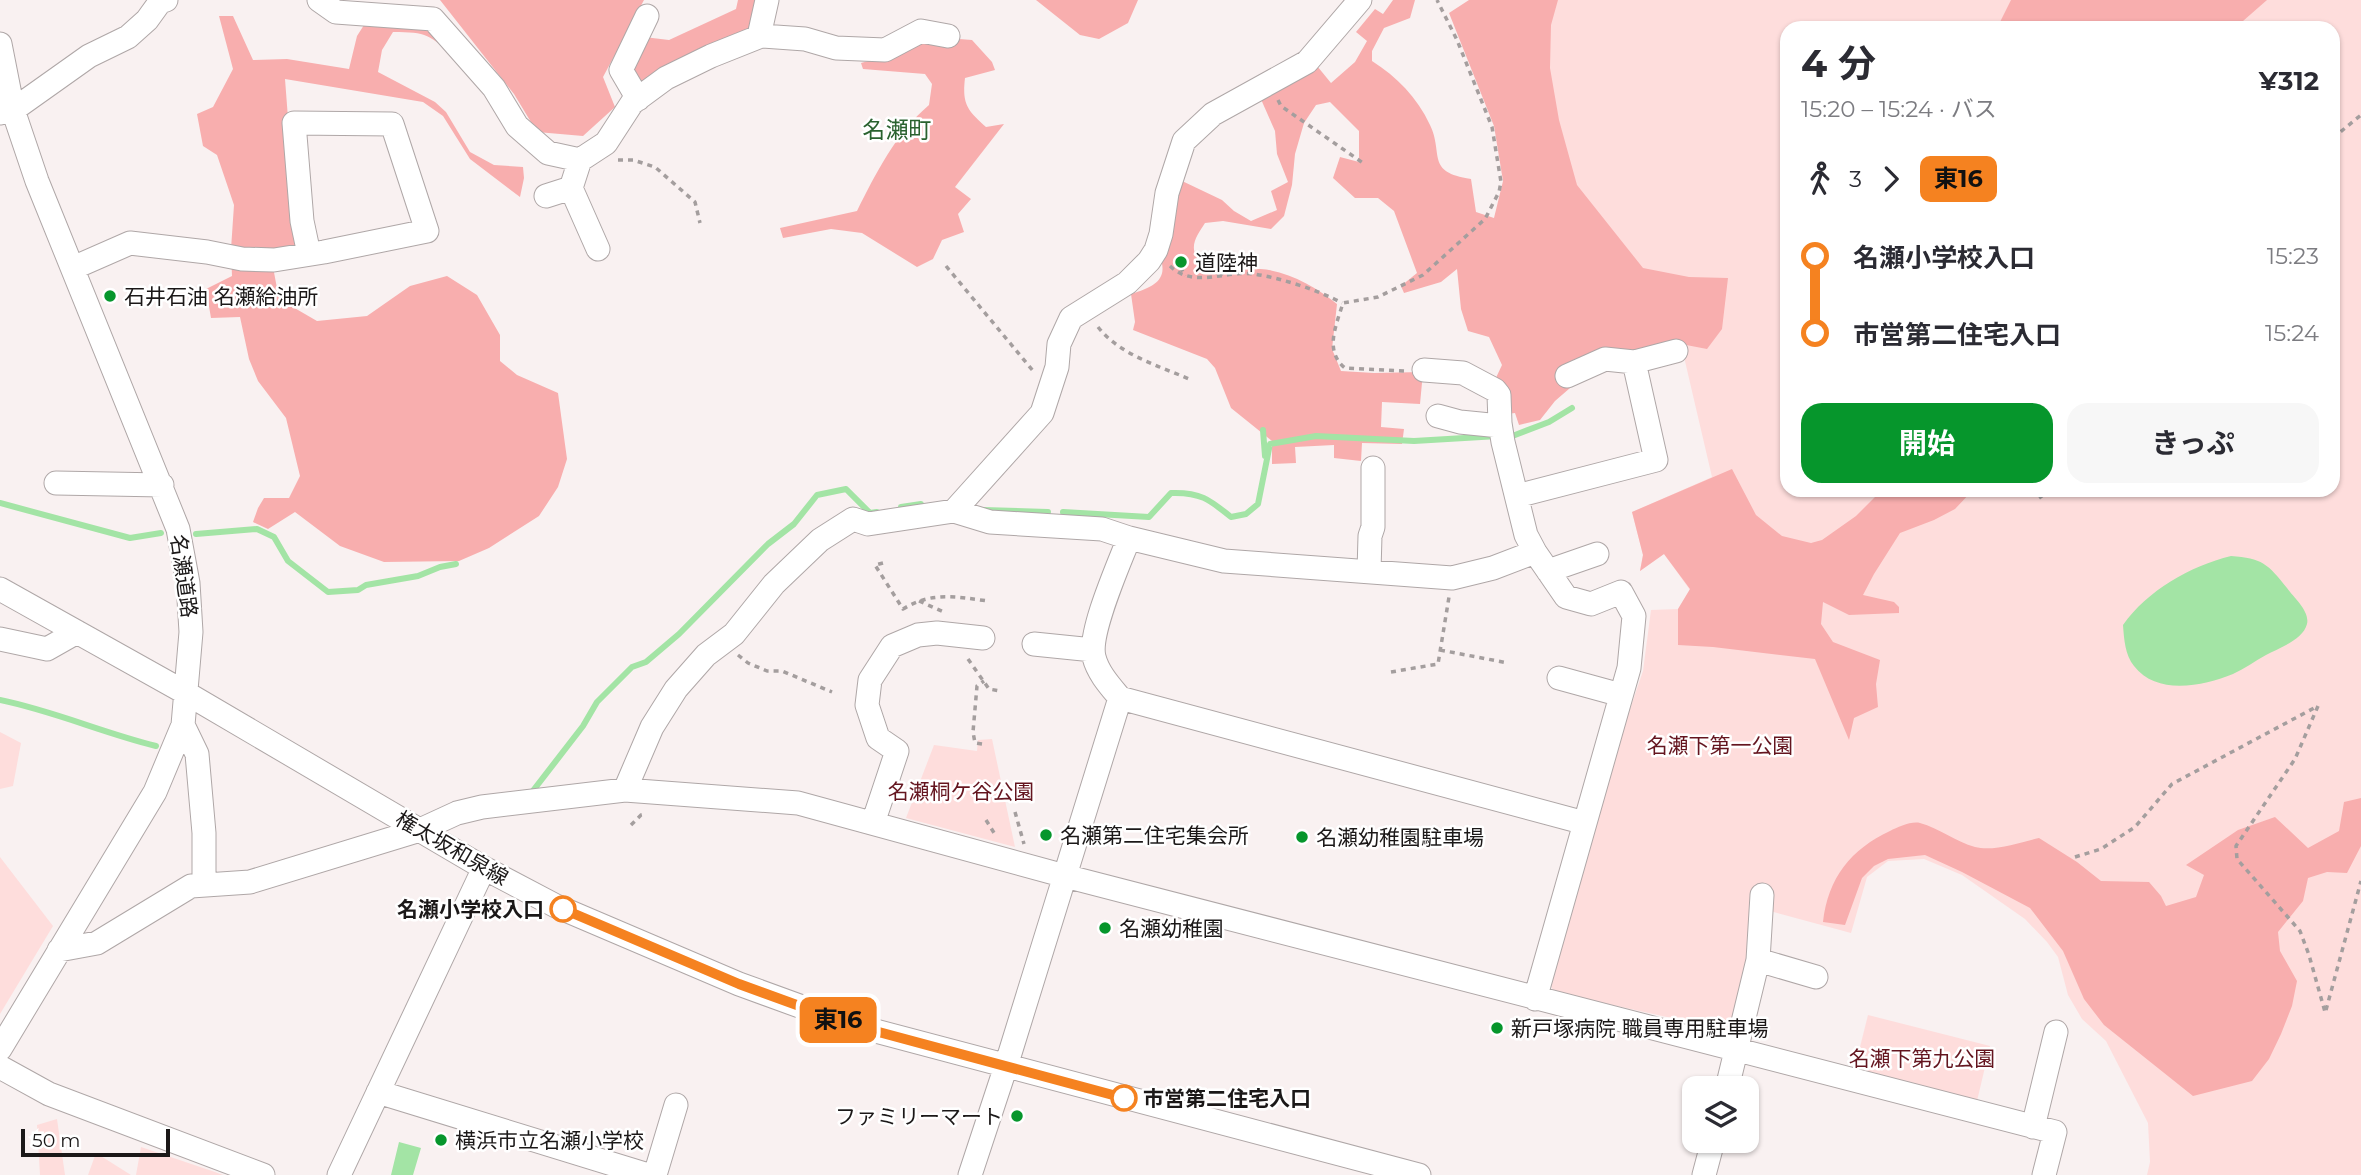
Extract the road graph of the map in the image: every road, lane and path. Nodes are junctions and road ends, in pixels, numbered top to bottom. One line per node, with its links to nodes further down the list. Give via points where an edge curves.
1 (166, 0): 12 (street, via 128,37 89,56)
2 (319, 0): 15 (street, via 335,12 433,19 494,88 517,126 548,153)
3 (767, 0): 7 (street)
4 (1360, 0): 10 (street, via 1307,62)
5 (1437, 0): 29 (path, via 1492,127 1502,182 1499,192 1485,219 1423,275 1385,294)
6 (647, 16): 11 (street, via 621,70)
7 (759, 36): 8 (street, via 885,50 922,31); 11 (street, via 710,55)
8 (948, 36)
9 (0, 44): 12 (street, 名瀬道路)
10 (1269, 83): 16 (path, via 1281,106); 30 (street, via 1213,114 1184,141 1167,192 1156,250 1127,283)
11 (638, 99): 15 (street, via 606,143)
12 (7, 112): 26 (street, 名瀬道路)
13 (2361, 115): 14 (path)
14 (2340, 132)
15 (580, 160): 17 (street); 19 (path, via 633,160 656,167 695,202)
16 (1363, 163)
17 (571, 188): 18 (street); 20 (street)
18 (546, 197)
19 (700, 223)
20 (598, 249)
21 (1174, 251): 28 (path)
22 (309, 254): 22 (street, via 426,231 392,124 294,123); 26 (street, via 242,259 130,243)
23 (1170, 265): 28 (path)
24 (1212, 265): 27 (path)
25 (946, 266): 36 (path)
26 (73, 268): 41 (street, 名瀬道路)
27 (1223, 275): 28 (path); 29 (path, via 1240,272 1279,279)
28 (1187, 277)
29 (1343, 303): 33 (path, via 1333,335 1334,355 1341,365)
30 (1084, 308): 35 (path, via 1110,342); 36 (street, via 1070,318 1059,344)
31 (1676, 351): 32 (street)
32 (1634, 362): 34 (street, via 1605,359); 42 (street, via 1656,460)
33 (1423, 370): 38 (street, via 1463,373 1495,390)
34 (1567, 376)
35 (1189, 379)
36 (1049, 392): 43 (street, via 1042,413)
37 (1438, 416): 38 (street)
38 (1502, 434): 42 (street)
39 (1373, 468): 48 (street)
40 (56, 483): 41 (street)
41 (162, 485): 66 (street, 名瀬道路, via 178,529 188,583 191,632)
42 (1517, 496): 46 (street, via 1526,535)
43 (954, 511): 44 (street, via 990,522 1102,529); 71 (street, via 868,524 853,519 820,540 676,689 652,727)
44 (1129, 538): 48 (street, via 1224,561); 56 (street)
45 (1597, 554): 46 (street)
46 (1541, 561): 49 (street); 67 (street, via 1566,597 1591,604 1621,592 1634,616 1629,668)
47 (883, 563): 51 (path, via 875,565 903,609 917,600 935,597)
48 (1369, 571): 49 (street)
49 (1452, 578): 57 (path)
50 (0, 589): 52 (street, 権太坂和泉線)
51 (988, 601)
52 (77, 632): 54 (street, via 47,649); 66 (street, 権太坂和泉線)
53 (983, 638): 73 (street, via 918,635 892,646 870,680 867,705 878,738 897,751)
54 (0, 639)
55 (1034, 644): 56 (street)
56 (1093, 650): 68 (street, via 1100,673)
57 (1440, 650): 60 (path); 61 (path, via 1438,664)
58 (735, 652): 65 (path, via 767,671 782,671)
59 (967, 658): 63 (path)
60 (1508, 663)
61 (1391, 672)
62 (1559, 678): 67 (street)
63 (984, 681): 64 (path, via 989,689); 70 (path, via 977,686 973,732 975,743)
64 (1000, 691)
65 (832, 692)
66 (186, 693): 69 (street, 名瀬道路); 75 (street, 権太坂和泉線)
67 (1621, 695): 74 (street)
68 (1120, 698): 74 (street); 79 (street)
69 (183, 725): 81 (street, via 197,754); 83 (street, 名瀬道路, via 155,792)
70 (982, 744)
71 (625, 790): 73 (street, via 798,803); 75 (street, via 482,807)
72 (1015, 813): 77 (path)
73 (873, 823): 77 (street)
74 (1585, 823): 86 (street)
75 (420, 830): 78 (street, 権太坂和泉線); 81 (street, via 250,883)
76 (2075, 858): 80 (path, via 2101,849 2135,827 2172,784 2318,706 2295,760 2236,846 2237,859 2300,931 2325,1012)
77 (1030, 867): 79 (street)
78 (484, 868): 91 (street, 権太坂和泉線, via 556,906 739,984 849,1024); 93 (street)
79 (1065, 876): 86 (street); 91 (street)
80 (2361, 881)
81 (204, 885): 83 (street, via 191,886 97,943)
82 (1762, 895): 84 (street)
83 (60, 950): 88 (street, 名瀬道路)
84 (1758, 960): 85 (street); 89 (street)
85 (1816, 977)
86 (1535, 999): 89 (street)
87 (2056, 1032): 95 (street)
88 (2, 1040)
89 (1736, 1051): 92 (street); 95 (street)
90 (0, 1066): 97 (street, via 49,1094)
91 (1006, 1066): 101 (street); 102 (street, 権太坂和泉線)
92 (1730, 1076)
93 (378, 1092): 98 (street); 99 (street)
94 (676, 1105): 100 (street)
95 (2033, 1127): 104 (street, via 2055,1132)
96 (1710, 1153): 103 (street)
97 (263, 1175)
98 (338, 1175)
99 (648, 1175)
100 (655, 1175)
101 (970, 1175)
102 (1419, 1175)
103 (1704, 1175)
104 (2044, 1175)

